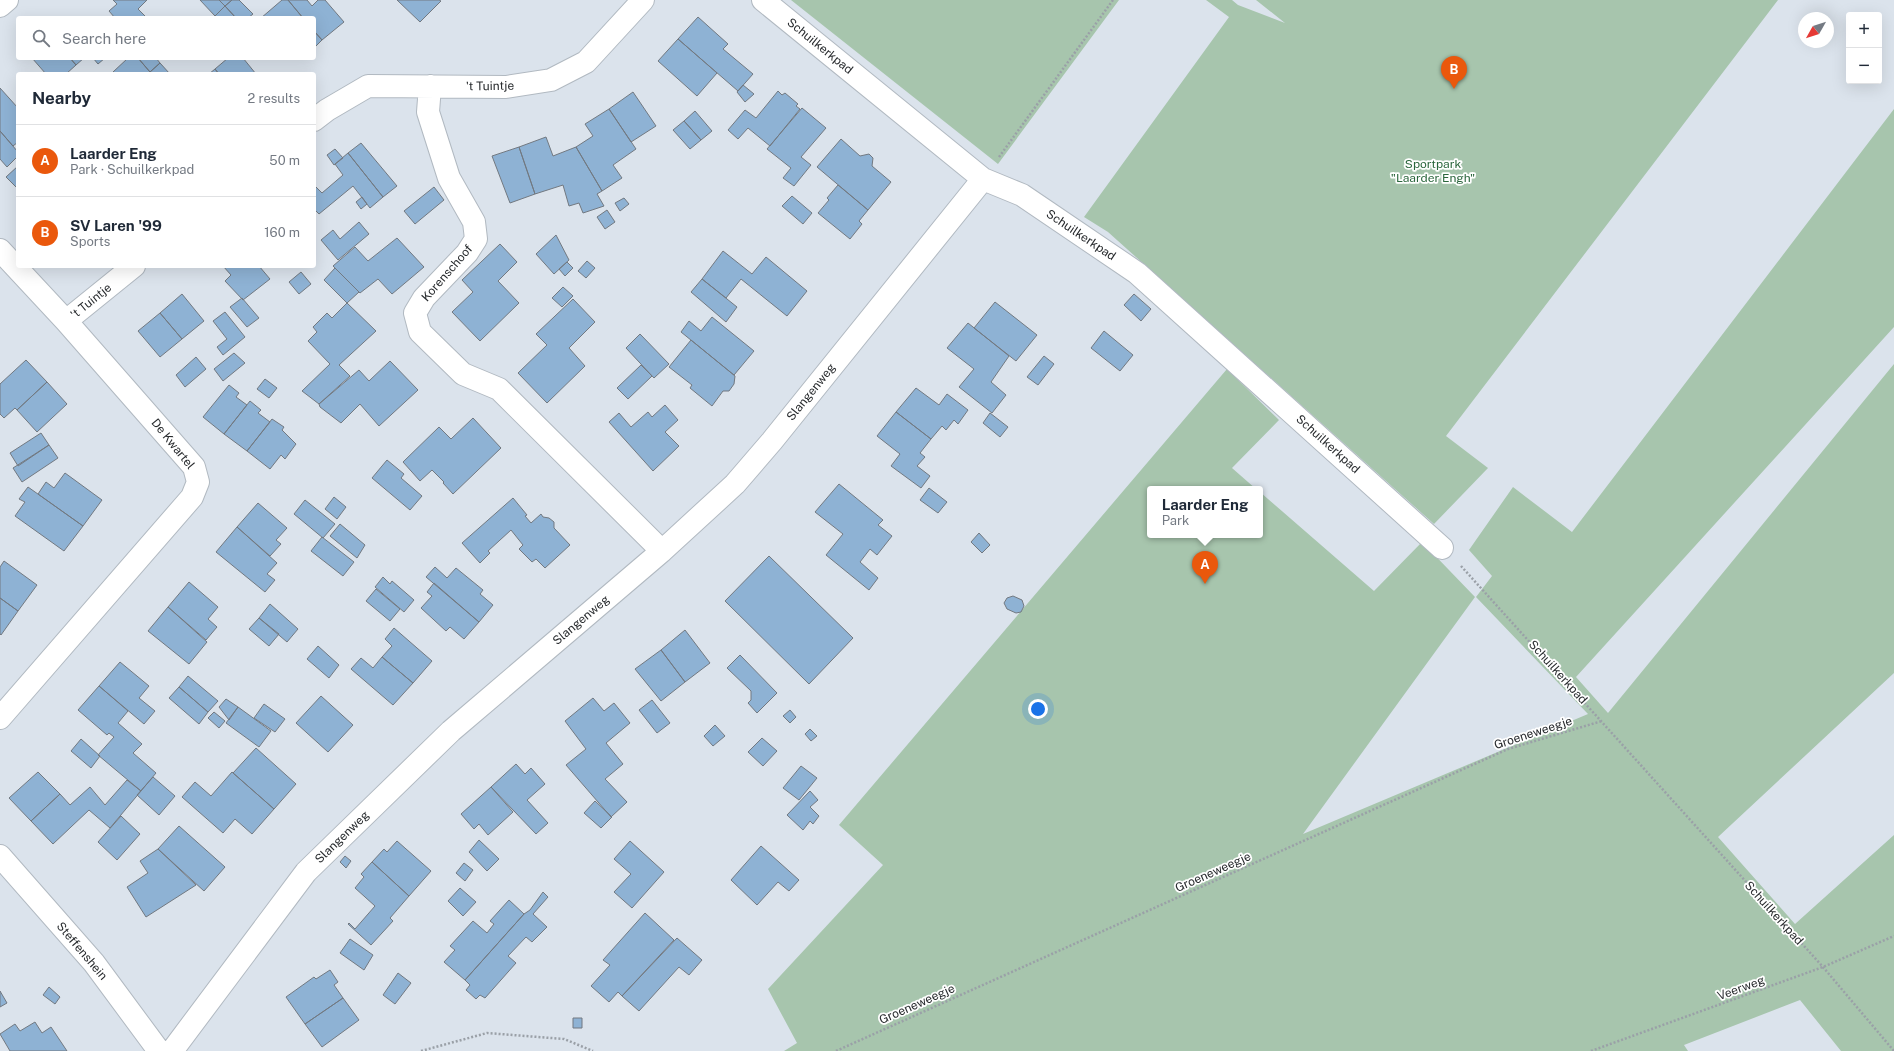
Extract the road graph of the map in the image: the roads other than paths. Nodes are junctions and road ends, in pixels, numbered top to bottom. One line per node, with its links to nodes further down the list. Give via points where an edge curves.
1 (7, 0): 4 (street)
2 (643, 0): 5 (street, 't Tuintje, via 586,62 551,80 506,87)
3 (763, 0): 7 (street, Schuilkerkpad)
4 (0, 6)
5 (430, 86): 6 (street, 't Tuintje, via 368,86); 14 (street, Korenschoof, via 428,112 449,178 474,222 476,239 467,253 424,298 415,313 420,332 463,374 499,389)
6 (316, 118)
7 (983, 179): 13 (street, Schuilkerkpad, via 1022,195 1137,273); 14 (street, Slangenweg, via 735,484)
8 (0, 250): 9 (street, De Kwartel)
9 (16, 267)
10 (17, 268): 12 (street, De Kwartel)
11 (132, 268): 12 (street, 't Tuintje)
12 (66, 321): 15 (street, De Kwartel, via 194,466 198,482 192,497)
13 (1442, 548)
14 (662, 551): 18 (street, Slangenweg, via 451,730 306,872)
15 (0, 718)
16 (0, 856): 17 (street, Steffenshein, via 94,964)
17 (159, 1051)
18 (172, 1051)

